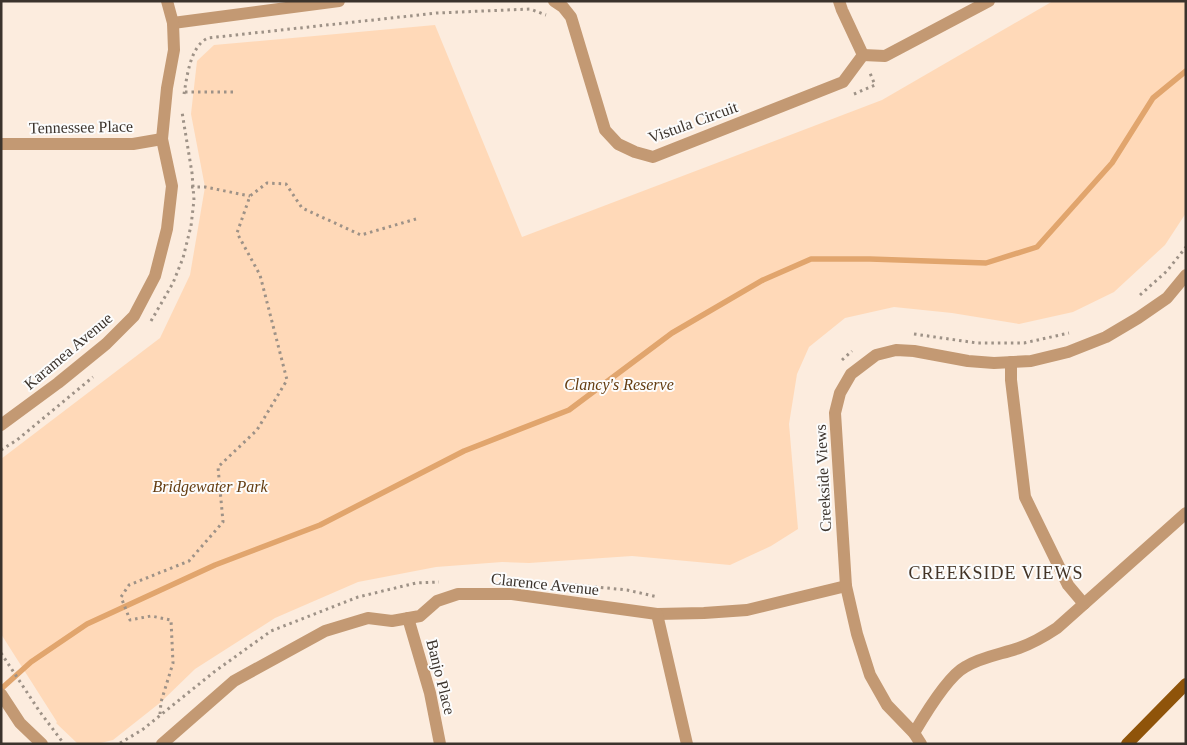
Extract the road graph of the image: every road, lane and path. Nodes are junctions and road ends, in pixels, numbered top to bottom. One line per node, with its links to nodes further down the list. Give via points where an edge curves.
1 (167, 1): 6 (street, Karamea Avenue)
2 (338, 1): 6 (street)
3 (840, 1): 7 (street)
4 (989, 1): 7 (street, via 885,56)
5 (562, 3): 7 (street, Vistula Circuit, via 571,17 605,130 618,144 652,157 843,82)
6 (172, 23): 8 (street, Karamea Avenue, via 174,50)
7 (862, 55)
8 (167, 88): 9 (path, via 184,92); 10 (street, Karamea Avenue)
9 (233, 92)
10 (162, 139): 11 (street, Tennessee Place, via 133,144); 12 (street, Karamea Avenue)
11 (1, 144)
12 (172, 186): 13 (path, via 206,187); 23 (street, Karamea Avenue, via 168,229 155,276 134,316 106,344)
13 (250, 196): 14 (path, via 267,183 286,184 302,208 362,235); 35 (path, via 237,233 260,275 287,380 257,430 218,467 223,522 189,560 129,585 121,597 130,620 151,616 172,620 173,664)
14 (416, 219)
15 (1186, 247): 17 (path, via 1167,271)
16 (1186, 275): 21 (street, Creekside Views, via 1167,298 1106,337 1074,350 1032,361)
17 (1135, 300)
18 (1074, 331): 19 (path, via 1015,343 977,343)
19 (909, 334)
20 (859, 346): 22 (path)
21 (1011, 362): 27 (street, Creekside Views, via 968,361 896,350 876,355 851,374 840,393 835,413); 29 (street, via 1025,497 1068,585)
22 (838, 364)
23 (1, 425)
24 (1186, 513): 29 (street, Creekside Views)
25 (444, 582): 35 (path, via 416,584 358,597 271,632)
26 (569, 584): 28 (path)
27 (846, 586): 30 (street, Clarence Avenue, via 747,610); 37 (street, Creekside Views, via 870,675 887,705)
28 (666, 598)
29 (1084, 604): 37 (street, Creekside Views, via 1040,638 978,660 954,675 922,718)
30 (657, 614): 31 (street, Clarence Avenue, via 512,594 458,594 437,601 420,616); 44 (street)
31 (408, 618): 42 (street, Clarence Avenue, via 368,618 325,631 234,681); 43 (street, Banjo Place, via 430,693)
32 (1, 653): 41 (path)
33 (1186, 684): 45 (main road)
34 (1, 694): 36 (street)
35 (160, 714): 38 (path, via 142,730)
36 (20, 723): 39 (street); 40 (street)
37 (918, 738)
38 (119, 743)
39 (27, 744)
40 (42, 744)
41 (64, 744)
42 (162, 744)
43 (440, 744)
44 (687, 744)
45 (1127, 744)

